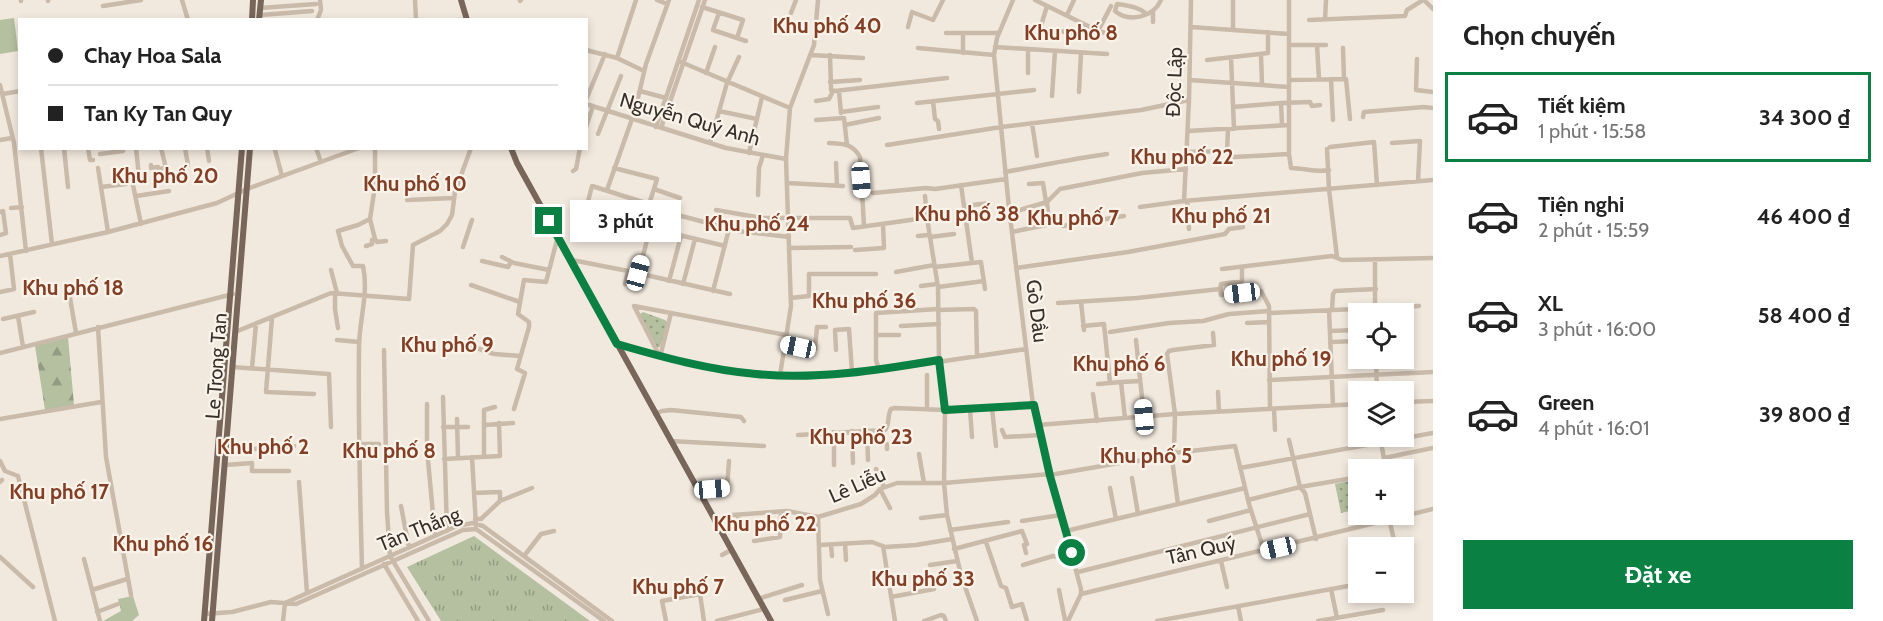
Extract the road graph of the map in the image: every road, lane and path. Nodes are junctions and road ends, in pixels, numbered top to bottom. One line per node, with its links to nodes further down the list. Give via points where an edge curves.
1 (141, 0): 26 (street)
2 (182, 0): 37 (street)
3 (253, 0): 38 (main road)
4 (261, 0): 34 (main road)
5 (415, 0): 40 (street)
6 (461, 0): 41 (main road)
7 (636, 0): 77 (street)
8 (657, 0): 24 (street)
9 (699, 0): 82 (street)
10 (705, 0): 28 (street)
11 (796, 0): 32 (street)
12 (819, 0): 72 (street)
13 (944, 0): 45 (street, via 933,20 912,12)
14 (1013, 0): 52 (street, Gò Dầu)
15 (1035, 0): 25 (street)
16 (1074, 0): 36 (street)
17 (1161, 0): 33 (street)
18 (1191, 0): 46 (street, Độc Lập)
19 (1233, 0): 47 (street)
20 (1289, 0): 55 (street)
21 (1326, 0): 43 (street)
22 (1424, 0): 29 (street); 43 (street, via 1407,10 1405,16)
23 (318, 2): 34 (street); 39 (street, via 321,10)
24 (668, 2): 84 (street)
25 (1045, 3): 36 (street); 53 (street, via 1040,29)
26 (103, 6)
27 (1111, 6): 48 (street)
28 (702, 7): 31 (street); 82 (street)
29 (1433, 9)
30 (312, 11): 34 (street)
31 (719, 13): 56 (street, via 713,30); 56 (street, via 743,20)
32 (791, 13)
33 (1153, 13): 35 (street); 44 (street)
34 (260, 14)
35 (1146, 14): 35 (street, via 1128,17 1115,11 1117,4)
36 (1067, 15): 48 (street)
37 (187, 18)
38 (252, 18)
39 (318, 18)
40 (416, 18)
41 (466, 18)
42 (1309, 20): 43 (street)
43 (1325, 20)
44 (1153, 22)
45 (908, 27)
46 (1191, 27): 47 (street); 92 (street, Độc Lập)
47 (1233, 30): 49 (street)
48 (1098, 31): 54 (street)
49 (1268, 32): 55 (street); 75 (street, via 1268,53)
50 (946, 33): 51 (street)
51 (963, 33): 52 (street); 68 (street)
52 (998, 33): 61 (street, Gò Dầu)
53 (1075, 33)
54 (1109, 34)
55 (1289, 34): 58 (street)
56 (737, 38): 57 (street)
57 (746, 41)
58 (1289, 45): 59 (street); 93 (street)
59 (1317, 45): 60 (street); 88 (street)
60 (1326, 45)
61 (995, 47): 65 (street); 74 (street, Gò Dầu)
62 (715, 48): 85 (street)
63 (918, 48): 68 (street)
64 (1342, 48): 90 (street)
65 (1028, 49): 67 (street); 83 (street)
66 (588, 50): 70 (street)
67 (1055, 51): 69 (street); 111 (street)
68 (963, 53): 74 (street)
69 (1081, 53): 71 (street); 107 (street)
70 (605, 54): 77 (street); 99 (street)
71 (1107, 54)
72 (810, 55): 73 (street); 127 (street)
73 (830, 55): 78 (street); 95 (street)
74 (994, 55): 109 (street, Gò Dầu)
75 (1261, 55): 79 (street); 100 (street)
76 (739, 57): 96 (street)
77 (617, 58): 84 (street)
78 (863, 58)
79 (1231, 58): 81 (street); 97 (street)
80 (1417, 59): 108 (street, via 1416,90)
81 (1207, 60)
82 (681, 62): 85 (street); 114 (street); 145 (street)
83 (1028, 73)
84 (644, 74): 104 (street)
85 (706, 74): 96 (street)
86 (621, 76): 129 (street)
87 (947, 78): 106 (street)
88 (1319, 79): 89 (street); 93 (street)
89 (1331, 79): 90 (street); 139 (street)
90 (1344, 79): 135 (street, via 1348,82)
91 (860, 80): 95 (street)
92 (1190, 80): 97 (street); 115 (street, Độc Lập)
93 (1289, 80): 101 (street)
94 (588, 82): 99 (street)
95 (830, 82): 105 (street)
96 (728, 83): 113 (street); 130 (street)
97 (1231, 83): 100 (street); 126 (street)
98 (0, 84): 110 (street)
99 (593, 84): 112 (street)
100 (1262, 84): 101 (street)
101 (1288, 87): 122 (street)
102 (1034, 90): 109 (street)
103 (18, 91): 110 (street)
104 (640, 91): 114 (street); 118 (street)
105 (832, 91): 106 (street); 116 (street, via 829,99)
106 (839, 91): 131 (street)
107 (1079, 92)
108 (1433, 92)
109 (997, 93): 117 (street); 146 (street, Gò Dầu)
110 (3, 94): 153 (street)
111 (1052, 96)
112 (588, 97)
113 (762, 97): 127 (street); 137 (street)
114 (666, 98): 145 (street)
115 (1189, 100): 141 (street); 150 (street, Độc Lập)
116 (816, 101)
117 (933, 101): 120 (street); 147 (street)
118 (637, 102)
119 (588, 103): 124 (street, Nguyễn Quý Anh)
120 (917, 103)
121 (1281, 103): 122 (street); 126 (street); 144 (street)
122 (1288, 103): 123 (street); 142 (street)
123 (1320, 105)
124 (593, 106): 129 (street, Nguyễn Quý Anh); 140 (street)
125 (878, 107): 131 (street)
126 (1233, 107): 148 (street)
127 (790, 108): 184 (street)
128 (1433, 108): 132 (street, via 1364,112)
129 (606, 111): 136 (street, Nguyễn Quý Anh); 151 (street)
130 (719, 111): 137 (street); 154 (street)
131 (841, 112): 133 (street)
132 (1363, 117)
133 (843, 118): 138 (street); 143 (street)
134 (879, 118): 143 (street)
135 (1350, 118)
136 (632, 119): 145 (street, Nguyễn Quý Anh); 192 (street)
137 (757, 119): 178 (street)
138 (816, 120)
139 (1333, 120)
140 (588, 121)
141 (1032, 123): 146 (street); 183 (street)
142 (1289, 124): 144 (street); 181 (street)
143 (845, 125): 157 (street)
144 (1282, 125): 148 (street)
145 (658, 127): 154 (street, Nguyễn Quý Anh)
146 (1001, 127): 158 (street); 196 (street, Gò Dầu)
147 (939, 129)
148 (1234, 129): 149 (street)
149 (1228, 130): 150 (street); 176 (street)
150 (1188, 131): 177 (street, Độc Lập)
151 (598, 134)
152 (0, 140): 153 (street)
153 (15, 141): 230 (street)
154 (710, 143): 178 (street, Nguyễn Quý Anh)
155 (829, 143): 157 (street)
156 (1392, 143): 201 (street, via 1420,141)
157 (848, 145): 246 (street, via 860,157)
158 (887, 145)
159 (41, 150): 262 (street)
160 (64, 150): 210 (street)
161 (88, 150): 185 (street)
162 (124, 150): 179 (street)
163 (136, 150): 198 (street)
164 (162, 150): 189 (street, via 166,168)
165 (185, 150): 190 (street)
166 (207, 150): 186 (street)
167 (242, 150): 217 (main road, Le Trong Tan)
168 (250, 150): 212 (main road, Le Trong Tan)
169 (275, 150): 197 (street)
170 (317, 150): 187 (street)
171 (354, 150): 187 (street)
172 (375, 150): 241 (street)
173 (470, 150): 222 (street)
174 (512, 150): 254 (main road)
175 (580, 150): 195 (street)
176 (1227, 151): 177 (street); 181 (street, via 1234,158)
177 (1187, 152): 193 (street, Độc Lập)
178 (749, 153): 182 (street, Nguyễn Quý Anh)
179 (100, 154)
180 (1107, 154): 196 (street)
181 (1289, 154): 194 (street, via 1291,168)
182 (763, 156): 184 (street, Nguyễn Quý Anh); 219 (street)
183 (1037, 156)
184 (786, 159): 202 (street)
185 (93, 160)
186 (209, 161)
187 (321, 162): 197 (street)
188 (836, 163): 208 (street)
189 (152, 165)
190 (188, 165)
191 (98, 168): 211 (street)
192 (614, 168): 213 (street, via 657,179); 215 (street)
193 (1186, 169): 225 (street, Độc Lập); 226 (street, via 1060,189)
194 (1329, 170): 207 (street, via 1329,148 1374,142); 214 (street)
195 (573, 171)
196 (1005, 172): 199 (street, Gò Dầu)
197 (282, 176): 212 (street)
198 (139, 177)
199 (1006, 179): 206 (street); 237 (street, Gò Dầu)
200 (1433, 180): 201 (street)
201 (1418, 181): 207 (street)
202 (787, 183): 208 (street); 239 (street)
203 (126, 184): 211 (street)
204 (1029, 184): 226 (street, via 1044,183)
205 (133, 185): 220 (street)
206 (961, 185): 218 (street); 229 (street)
207 (1377, 185): 214 (street)
208 (837, 186): 209 (street)
209 (843, 186)
210 (68, 187)
211 (101, 187): 250 (street)
212 (247, 189): 217 (street); 302 (main road, Le Trong Tan)
213 (654, 189): 223 (street); 228 (street)
214 (1329, 189): 225 (street); 271 (street)
215 (607, 190): 228 (street); 228 (street, via 592,186 586,208 641,230)
216 (169, 191): 220 (street)
217 (238, 193): 243 (street, via 217,203); 302 (main road, Le Trong Tan)
218 (873, 193)
219 (758, 195)
220 (136, 196): 243 (street)
221 (925, 196): 240 (street)
222 (453, 198): 224 (street); 305 (street, via 450,219 440,231 413,245 408,299)
223 (680, 198)
224 (407, 200)
225 (1186, 201): 231 (street); 249 (street, Độc Lập)
226 (1046, 202): 237 (street); 245 (street)
227 (990, 203): 229 (street)
228 (649, 204)
229 (964, 206): 277 (street)
230 (22, 207): 232 (street); 267 (street)
231 (1140, 207)
232 (11, 208)
233 (655, 209): 248 (street)
234 (716, 210): 239 (street)
235 (939, 211): 240 (street, via 939,216)
236 (0, 212): 253 (street, via 3,211 6,233)
237 (1010, 213): 251 (street, Gò Dầu)
238 (1124, 216): 245 (street)
239 (789, 218): 246 (street, via 850,218 853,228); 258 (street)
240 (927, 218): 244 (street); 257 (street)
241 (370, 219): 259 (street); 305 (street, via 338,231 353,266 363,266)
242 (472, 220): 265 (street)
243 (141, 224): 250 (street)
244 (883, 224): 246 (street); 266 (street, via 884,248)
245 (1049, 224): 251 (street)
246 (864, 226)
247 (1243, 227): 280 (street, via 1157,247)
248 (729, 229): 258 (street); 264 (street)
249 (1189, 229)
250 (108, 232): 262 (street)
251 (1012, 232): 280 (street, Gò Dầu)
252 (954, 234): 257 (street)
253 (0, 235)
254 (558, 236): 273 (main road); 283 (street)
255 (681, 236): 260 (street); 286 (street, via 650,228); 288 (street)
256 (918, 236): 257 (street)
257 (930, 236): 278 (street)
258 (789, 237): 266 (street)
259 (375, 239): 261 (street); 263 (street)
260 (695, 239): 264 (street); 291 (street)
261 (386, 241)
262 (52, 244): 267 (street)
263 (366, 246)
264 (725, 246): 299 (street)
265 (463, 248)
266 (789, 248): 306 (street)
267 (26, 251): 268 (street)
268 (10, 254): 269 (street); 300 (street, via 14,290)
269 (0, 256)
270 (502, 257): 276 (street)
271 (1337, 257): 274 (street); 279 (street)
272 (1433, 258): 274 (street)
273 (572, 260): 284 (street); 344 (main road)
274 (1375, 260): 298 (street)
275 (482, 261): 276 (street, via 508,267)
276 (511, 262): 283 (street)
277 (972, 263): 278 (street); 289 (street, via 981,262)
278 (935, 266): 285 (street); 293 (street)
279 (1242, 267): 281 (street); 295 (street, via 1242,281)
280 (1016, 268): 348 (street, Gò Dầu)
281 (1222, 269)
282 (331, 270): 303 (street)
283 (549, 270): 307 (street, via 546,282 524,280)
284 (628, 271): 286 (street); 290 (street)
285 (896, 272)
286 (638, 273): 288 (street); 296 (street)
287 (876, 274): 306 (street, via 809,274 809,296)
288 (669, 281): 291 (street)
289 (984, 281): 293 (street); 297 (street)
290 (625, 284)
291 (683, 284): 299 (street)
292 (471, 285): 307 (street)
293 (937, 285): 294 (street); 313 (street)
294 (921, 286)
295 (1221, 287): 308 (street); 317 (street, via 1221,295 1261,291)
296 (635, 288)
297 (985, 289)
298 (1376, 289): 310 (street); 314 (street, via 1335,291)
299 (713, 291): 304 (street)
300 (0, 292)
301 (69, 292): 334 (street)
302 (234, 293): 327 (street); 332 (main road, Le Trong Tan); 541 (main road, Le Trong Tan)
303 (336, 293): 305 (street); 320 (street); 329 (street)
304 (730, 294)
305 (365, 296): 342 (street)
306 (791, 298): 337 (street)
307 (520, 302): 353 (street, via 518,314 529,322)
308 (1080, 302): 309 (street); 371 (street, via 1083,328 1104,324)
309 (1058, 303)
310 (1375, 303)
311 (1419, 306): 312 (street)
312 (1414, 307)
313 (938, 310): 325 (street); 338 (street, via 876,313); 352 (street, via 976,311)
314 (1331, 310): 315 (street); 317 (street); 331 (street)
315 (1348, 310)
316 (34, 312): 319 (street)
317 (1269, 312): 322 (street); 333 (street, via 1229,314 1203,321 1169,322)
318 (671, 313): 337 (street); 354 (street); 354 (street, via 634,306)
319 (18, 316): 321 (street); 346 (street)
320 (272, 318): 324 (street); 358 (street)
321 (3, 320)
322 (1269, 322): 323 (street); 367 (street)
323 (1247, 323)
324 (256, 324): 332 (street); 357 (street)
325 (939, 324): 326 (street); 355 (street)
326 (901, 326)
327 (98, 327): 334 (street); 378 (street)
328 (826, 327): 345 (street, via 814,325 815,349)
329 (338, 328)
330 (1348, 330): 331 (street)
331 (1330, 331): 343 (street)
332 (235, 332): 356 (main road, Le Trong Tan)
333 (1110, 332)
334 (76, 333): 346 (street)
335 (1213, 333): 393 (street, via 1214,345 1167,354)
336 (899, 334): 338 (street)
337 (786, 335): 345 (street)
338 (876, 335): 360 (street)
339 (337, 340): 342 (street)
340 (1136, 340): 368 (street)
341 (1348, 341): 343 (street)
342 (359, 342): 420 (street)
343 (1331, 342): 366 (street)
344 (617, 344): 354 (street); 392 (main road)
345 (784, 344): 363 (street)
346 (23, 346): 351 (street)
347 (466, 348): 353 (street, via 468,345)
348 (1026, 349): 352 (street); 381 (street, Gò Dầu)
349 (384, 350): 509 (street, via 387,512)
350 (836, 350): 361 (street, via 835,330 849,329)
351 (0, 353)
352 (977, 355): 355 (street)
353 (520, 357): 386 (street, via 517,369 525,373)
354 (660, 357): 363 (street, via 736,372)
355 (939, 360): 360 (street); 390 (street)
356 (232, 367): 357 (street); 428 (main road, Le Trong Tan)
357 (252, 368): 358 (street)
358 (267, 369): 374 (street, via 266,392); 407 (street, via 329,374)
359 (1377, 369): 365 (street)
360 (879, 370): 361 (street)
361 (852, 372): 363 (street)
362 (1433, 372): 365 (street)
363 (780, 375)
364 (927, 375): 387 (street)
365 (1377, 375): 366 (street); 369 (street)
366 (1332, 376): 367 (street); 383 (street)
367 (1269, 380): 389 (street)
368 (1140, 381): 370 (street); 394 (street)
369 (1377, 381)
370 (1121, 382): 371 (street); 395 (street)
371 (1110, 383): 372 (street)
372 (1098, 384)
373 (1218, 392): 391 (street)
374 (314, 394)
375 (1093, 394): 399 (street)
376 (443, 397): 404 (street)
377 (1433, 401): 379 (street)
378 (101, 402): 396 (street); 518 (street, via 106,458)
379 (1414, 402)
380 (427, 404): 489 (street)
381 (1034, 405): 385 (street); 403 (street, Gò Dầu)
382 (1348, 405): 383 (street)
383 (1333, 406): 389 (street)
384 (495, 407): 402 (street, via 484,410)
385 (992, 408): 388 (street); 424 (street)
386 (514, 409)
387 (927, 409): 390 (street); 408 (street, via 891,409 887,430)
388 (970, 409): 390 (street); 417 (street)
389 (1272, 409): 391 (street); 410 (street)
390 (945, 410): 452 (street)
391 (1219, 412): 393 (street)
392 (655, 414): 398 (street, via 671,410 741,417); 419 (main road)
393 (1175, 414): 394 (street); 429 (street)
394 (1144, 417): 395 (street)
395 (1125, 418): 399 (street)
396 (0, 419)
397 (457, 419): 405 (street)
398 (744, 421)
399 (1097, 421): 403 (street)
400 (500, 423): 401 (street); 402 (street); 431 (street, via 500,456)
401 (513, 423)
402 (484, 425): 431 (street)
403 (1038, 425): 415 (street, Gò Dầu)
404 (443, 427): 405 (street); 436 (street)
405 (457, 427): 406 (street); 433 (street)
406 (468, 427)
407 (331, 428)
408 (867, 430): 411 (street); 438 (street)
409 (1002, 430): 415 (street, via 1005,437)
410 (1275, 430)
411 (852, 431): 412 (street); 441 (street)
412 (834, 432): 414 (street); 443 (street)
413 (1433, 433): 416 (street)
414 (798, 435)
415 (1041, 435): 447 (street, Gò Dầu)
416 (1414, 436)
417 (972, 437)
418 (1289, 440): 434 (street)
419 (670, 441): 423 (street); 458 (main road)
420 (359, 444): 421 (street); 516 (street)
421 (379, 444)
422 (294, 446): 428 (street)
423 (764, 446)
424 (996, 446)
425 (1354, 447): 434 (street)
426 (1382, 447): 435 (street)
427 (1433, 448): 435 (street)
428 (226, 451): 442 (main road, Le Trong Tan)
429 (1173, 453): 444 (street, via 1235,446); 462 (street)
430 (919, 454): 451 (street)
431 (484, 456): 432 (street)
432 (472, 457): 433 (street); 459 (street)
433 (458, 458): 436 (street)
434 (1294, 458): 444 (street); 453 (street)
435 (1384, 458)
436 (444, 459): 488 (street)
437 (1159, 459): 447 (street, Lê Liễu)
438 (868, 460)
439 (0, 461): 545 (street, via 5,471 18,476)
440 (729, 461): 458 (street, via 727,488)
441 (853, 463)
442 (225, 465): 446 (street, via 252,463 252,471); 541 (main road, Le Trong Tan)
443 (834, 465)
444 (1240, 468): 457 (street)
445 (876, 469): 455 (street)
446 (289, 471)
447 (1050, 475): 452 (street, Lê Liễu); 473 (street, Gò Dầu)
448 (1132, 478): 469 (street)
449 (1348, 479): 453 (street)
450 (299, 482): 528 (street)
451 (924, 483): 452 (street, Lê Liễu); 455 (street, Lê Liễu, via 897,483)
452 (944, 483): 472 (street)
453 (1300, 487): 460 (street); 470 (street)
454 (532, 488): 461 (street)
455 (882, 488): 464 (street); 474 (street, Lê Liễu, via 861,504)
456 (1110, 488): 476 (street)
457 (1245, 488): 460 (street); 462 (street)
458 (697, 491): 477 (main road)
459 (474, 493): 461 (street, via 500,492); 481 (street)
460 (1248, 500): 466 (street)
461 (500, 501): 481 (street)
462 (1178, 504): 469 (street)
463 (401, 506): 498 (street)
464 (890, 508)
465 (1433, 509): 468 (street, Tân Quý)
466 (1251, 510): 479 (street); 484 (street)
467 (781, 512): 471 (street, Lê Liễu); 474 (street, Lê Liễu); 492 (street, via 780,537)
468 (1414, 513)
469 (1138, 514): 476 (street)
470 (1310, 514): 484 (street); 490 (street)
471 (737, 515): 477 (street, Lê Liễu); 483 (street)
472 (947, 515): 475 (street); 485 (street)
473 (1061, 515): 478 (street); 487 (street, Gò Dầu)
474 (818, 517): 495 (street)
475 (921, 518)
476 (1116, 519): 487 (street)
477 (714, 521): 500 (main road)
478 (1022, 521)
479 (1209, 521)
480 (1008, 522): 485 (street)
481 (476, 523): 488 (street, Tân Thắng); 505 (street, Tân Thắng); 550 (street, Tân Thắng)
482 (1366, 525): 490 (street, Tân Quý)
483 (743, 526)
484 (1256, 528): 501 (street); 517 (street)
485 (950, 530): 491 (street)
486 (554, 531): 505 (street, via 541,534)
487 (1066, 531): 503 (street, Gò Dầu)
488 (449, 533): 489 (street, Tân Thắng); 509 (street, Tân Thắng)
489 (435, 536): 498 (street, Tân Thắng)
490 (1316, 538): 501 (street, Tân Quý)
491 (951, 539): 497 (street, via 914,546); 499 (street)
492 (754, 541)
493 (986, 542): 499 (street); 502 (street, via 1022,531); 560 (street, via 1001,586 1006,588 1012,607 1022,604)
494 (845, 544): 496 (street); 497 (street, via 872,542); 510 (street)
495 (820, 545): 496 (street); 527 (street)
496 (831, 545): 506 (street)
497 (883, 546): 531 (street)
498 (409, 548): 509 (street, Tân Thắng)
499 (954, 549): 511 (street)
500 (731, 550): 504 (street); 532 (main road)
501 (1264, 551): 512 (street, Tân Quý)
502 (1026, 553)
503 (1072, 553): 515 (street); 517 (street, Gò Dầu)
504 (722, 555)
505 (524, 556): 551 (street, Tân Thắng)
506 (832, 556)
507 (0, 557): 521 (street)
508 (84, 559): 525 (street)
509 (392, 559): 513 (street, Tân Thắng); 549 (street)
510 (846, 560)
511 (957, 561): 514 (street); 559 (street)
512 (1221, 561): 522 (street); 529 (street, Tân Quý)
513 (383, 563): 516 (street, Tân Thắng); 534 (street, Tân Thắng, via 296,604); 548 (street)
514 (930, 565)
515 (1023, 565)
516 (362, 569): 528 (street, Tân Thắng)
517 (1078, 572): 529 (street, Gò Dầu)
518 (127, 579): 525 (street); 530 (street)
519 (802, 585): 532 (street)
520 (1348, 586): 524 (street)
521 (33, 587)
522 (1227, 587)
523 (933, 589): 531 (street)
524 (1331, 589): 536 (street); 542 (street)
525 (92, 590): 539 (street)
526 (1059, 590): 543 (street)
527 (822, 591): 533 (street); 540 (street)
528 (307, 593): 534 (street, Tân Thắng)
529 (1081, 594): 543 (street)
530 (130, 595)
531 (891, 597): 556 (street)
532 (758, 599): 537 (main road)
533 (785, 600)
534 (285, 603): 541 (street, Tân Thắng, via 271,602); 547 (street)
535 (118, 604): 539 (street)
536 (1238, 606): 561 (street); 562 (street)
537 (764, 609): 554 (street); 555 (main road)
538 (1383, 610): 542 (street)
539 (97, 612): 546 (street)
540 (828, 614)
541 (208, 617)
542 (1337, 618): 544 (street)
543 (1065, 620)
544 (1326, 620): 563 (street)
545 (55, 621)
546 (100, 621)
547 (283, 621)
548 (418, 621)
549 (429, 621)
550 (604, 621)
551 (612, 621)
552 (666, 621): 553 (street, via 662,601 700,594)
553 (704, 621)
554 (717, 621)
555 (771, 621)
556 (895, 621)
557 (924, 621): 558 (street, via 940,615)
558 (946, 621)
559 (977, 621)
560 (1027, 621)
561 (1157, 621)
562 (1241, 621)
563 (1318, 621)

